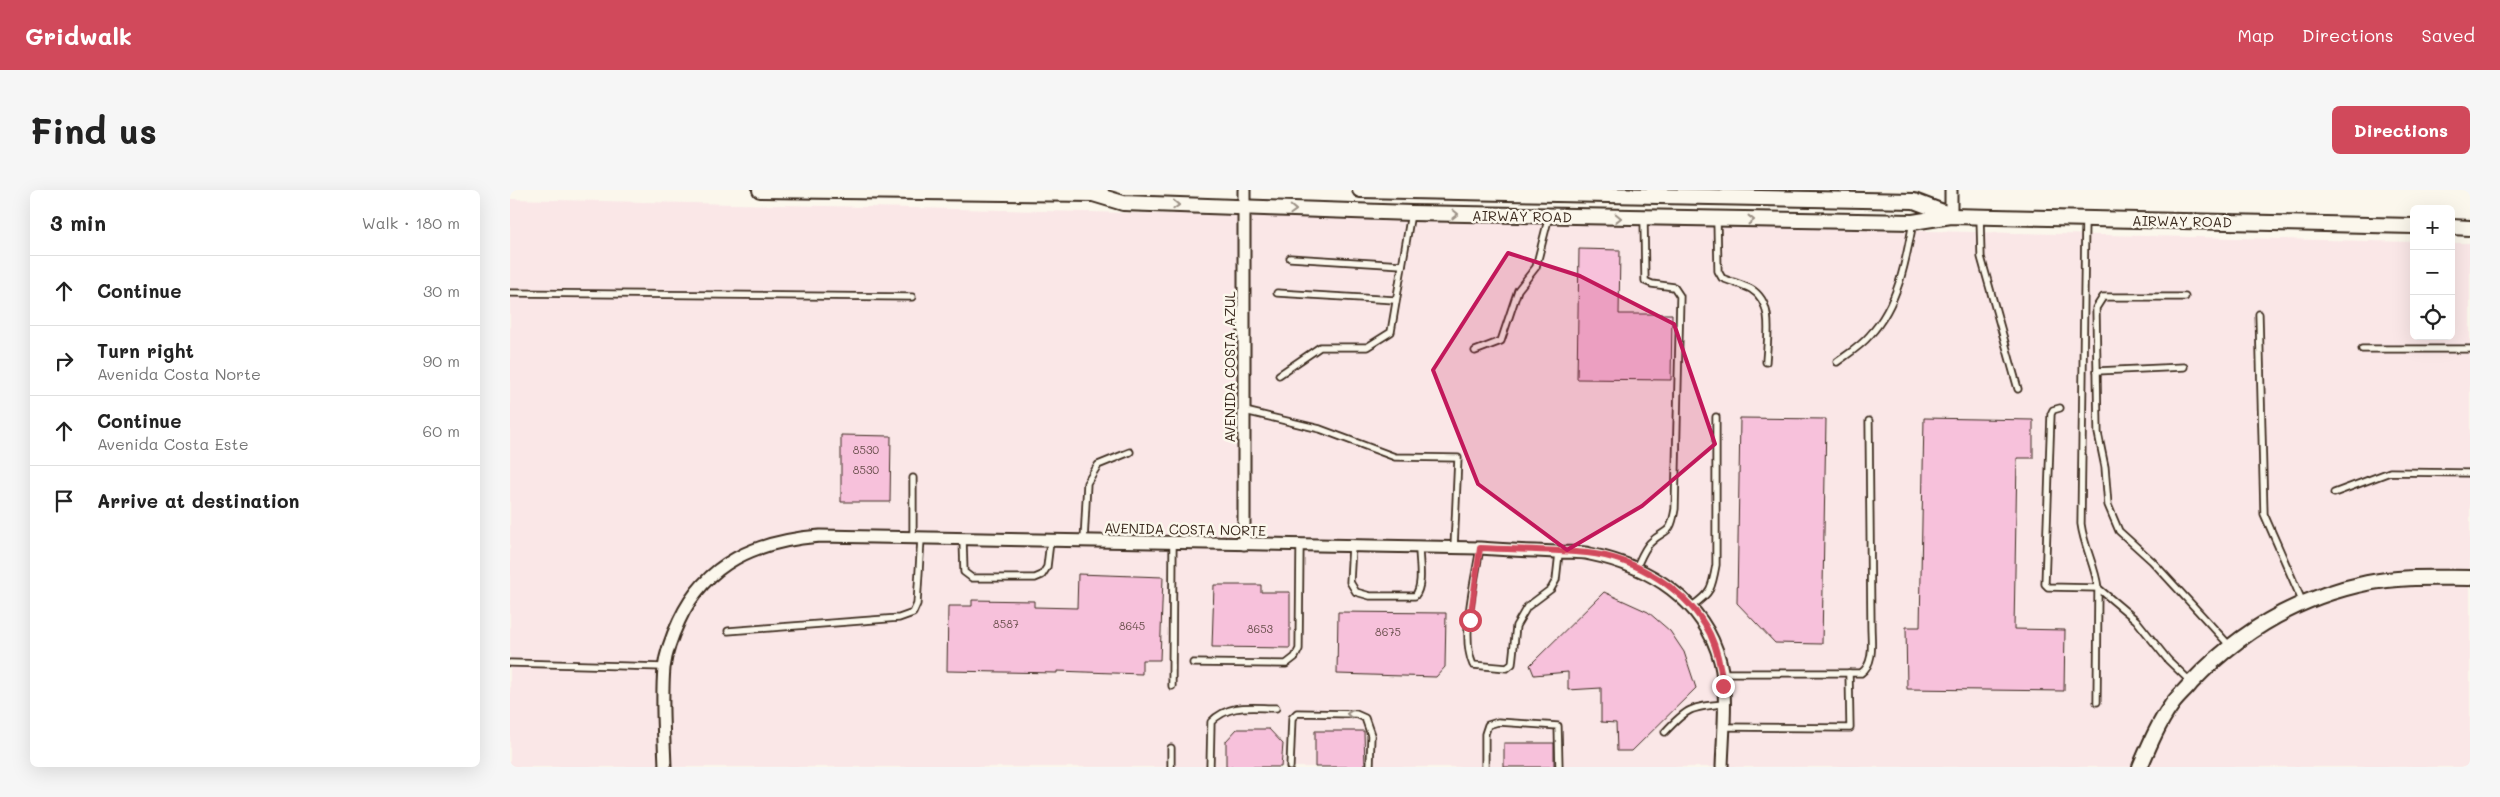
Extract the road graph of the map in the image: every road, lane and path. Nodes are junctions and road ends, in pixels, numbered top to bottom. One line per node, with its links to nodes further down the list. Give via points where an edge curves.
1 (760, 190): 6 (street, AIRWAY ROAD)
2 (1110, 190): 6 (street, AIRWAY ROAD)
3 (1244, 190): 7 (street, AVENIDA COSTA AZUL)
4 (1360, 190): 10 (street, AIRWAY ROAD, via 1914,201)
5 (1951, 190): 10 (street)
6 (1093, 194): 7 (street, AIRWAY ROAD, one-way to 7, via 1123,203)
7 (1244, 208): 8 (street, AIRWAY ROAD, one-way to 8); 37 (street, AVENIDA COSTA AZUL)
8 (1411, 213): 9 (street, AIRWAY ROAD, one-way to 9); 20 (lane)
9 (1550, 216): 12 (street, AIRWAY ROAD, one-way to 12); 29 (lane, via 1536,267 1518,290 1501,341)
10 (1951, 216): 11 (street, AIRWAY ROAD); 15 (street, AIRWAY ROAD)
11 (1980, 216): 13 (street, AIRWAY ROAD); 35 (lane, via 1981,257)
12 (1644, 219): 14 (street, AIRWAY ROAD); 56 (lane, via 1645,281 1674,287 1680,296 1673,522 1667,532 1650,543)
13 (2085, 219): 16 (street, AIRWAY ROAD); 58 (lane, via 2081,524 2083,542 2096,571)
14 (1717, 220): 15 (street, AIRWAY ROAD, one-way to 15); 30 (lane, via 1718,271 1722,278 1752,290 1763,300 1768,320)
15 (1913, 222): 31 (lane, via 1890,306 1870,336)
16 (2410, 226)
17 (2455, 227): 18 (street)
18 (2470, 228)
19 (1290, 258): 20 (lane)
20 (1402, 266): 25 (lane)
21 (510, 293): 23 (lane)
22 (1277, 293): 25 (lane)
23 (912, 297)
24 (2185, 297): 33 (lane, via 2103,297 2096,308)
25 (1395, 300): 34 (lane, via 1391,332 1367,347 1320,347)
26 (2259, 314): 59 (lane, via 2264,514)
27 (2362, 349): 28 (lane)
28 (2470, 349)
29 (1475, 352)
30 (1766, 362)
31 (1837, 362)
32 (2184, 367): 33 (lane)
33 (2097, 371): 62 (lane, via 2098,433 2108,506 2119,531 2152,561)
34 (1279, 375)
35 (2018, 389)
36 (2060, 408): 58 (lane, via 2051,414 2045,584 2048,587)
37 (1245, 411): 49 (street, AVENIDA COSTA AZUL); 53 (lane, via 1320,429 1395,457 1458,458)
38 (1716, 417): 60 (lane, via 1715,572 1707,596)
39 (1869, 421): 67 (lane, via 1870,659 1867,669 1861,673)
40 (1130, 452): 47 (lane, via 1098,466 1087,483)
41 (2470, 473): 43 (lane, via 2390,472)
42 (913, 478): 44 (lane)
43 (2334, 493)
44 (917, 538): 45 (street, AVENIDA COSTA NORTE); 61 (lane, via 917,604 912,613 899,618); 65 (street, AVENIDA COSTA NORTE, via 820,536 791,538 754,548 712,574 688,602 670,639)
45 (963, 540): 46 (street, AVENIDA COSTA NORTE); 46 (lane, via 964,572 972,578 1042,576 1047,567)
46 (1050, 542): 47 (street, AVENIDA COSTA NORTE)
47 (1084, 542): 48 (street, AVENIDA COSTA NORTE)
48 (1173, 544): 49 (street, AVENIDA COSTA NORTE); 69 (lane)
49 (1244, 544): 50 (street, AVENIDA COSTA NORTE)
50 (1300, 545): 51 (street, AVENIDA COSTA NORTE); 64 (lane, via 1299,649 1295,657 1286,664)
51 (1352, 546): 52 (street, AVENIDA COSTA NORTE); 52 (lane, via 1350,582 1356,592 1370,596 1414,596 1420,583)
52 (1419, 548): 53 (street, AVENIDA COSTA NORTE)
53 (1454, 548): 54 (street, AVENIDA COSTA NORTE)
54 (1480, 548): 55 (street, AVENIDA COSTA NORTE); 55 (lane, via 1468,655 1473,665 1489,668 1507,668 1512,664 1516,626 1527,607 1551,589 1556,580)
55 (1559, 553): 56 (street, AVENIDA COSTA NORTE, via 1588,553)
56 (1636, 568): 60 (street, AVENIDA COSTA NORTE, via 1660,580)
57 (2470, 578): 59 (street, via 2425,577 2368,583)
58 (2098, 588): 68 (lane, via 2136,620 2168,660); 70 (lane)
59 (2304, 603): 62 (street, via 2277,614)
60 (1692, 606): 66 (street, AVENIDA COSTA NORTE, via 1710,634)
61 (728, 632)
62 (2230, 646): 68 (street)
63 (510, 663): 65 (lane)
64 (1193, 663)
65 (664, 667): 76 (street, AVENIDA COSTA NORTE)
66 (1721, 673): 67 (lane); 71 (street, AVENIDA COSTA NORTE)
67 (1849, 673): 73 (lane, via 1850,728)
68 (2192, 683): 84 (street, via 2171,705)
69 (1172, 686)
70 (2096, 702)
71 (1723, 704): 73 (street, AVENIDA COSTA NORTE); 74 (lane, via 1693,707 1679,716)
72 (1276, 708): 78 (lane, via 1233,708 1216,716 1211,722)
73 (1723, 727): 83 (street, AVENIDA COSTA NORTE)
74 (1665, 732)
75 (1171, 748): 77 (lane)
76 (664, 767)
77 (1171, 767)
78 (1210, 767)
79 (1290, 767): 80 (lane, one-way to 79, via 1371,736 1365,718 1356,714 1302,713 1292,718)
80 (1370, 767)
81 (1484, 767): 82 (lane, via 1485,734 1488,725 1498,722 1558,726)
82 (1559, 767)
83 (1722, 767)
84 (2140, 767)

